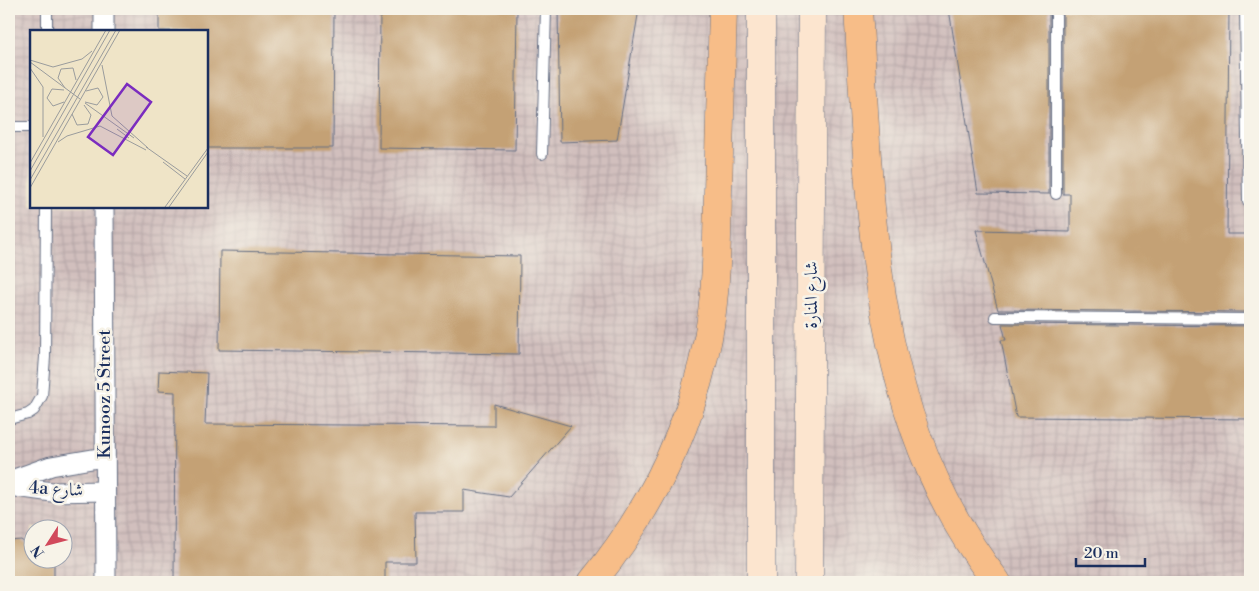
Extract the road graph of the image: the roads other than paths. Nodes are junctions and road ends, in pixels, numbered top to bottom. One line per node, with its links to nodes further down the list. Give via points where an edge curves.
1 (47, 9): 10 (lane)
2 (104, 9): 11 (street)
3 (546, 9): 14 (lane)
4 (723, 9): 27 (highway, via 717,250 708,338 687,415 667,464 647,504)
5 (761, 9): 28 (main road)
6 (812, 9): 29 (main road, شارع المنارة)
7 (858, 9): 30 (highway, via 875,248 882,302 900,382 928,468 944,503)
8 (1056, 9): 15 (lane)
9 (1245, 9): 16 (lane)
10 (47, 30)
11 (104, 30)
12 (30, 126): 13 (lane)
13 (9, 127)
14 (542, 154)
15 (1056, 194)
16 (1248, 202)
17 (46, 208): 21 (lane, via 42,396 34,410)
18 (104, 208): 22 (street, Kunooz 5 Street)
19 (996, 317): 20 (lane)
20 (1250, 320)
21 (9, 420)
22 (104, 457): 23 (street, 4a شارع, via 51,466); 25 (street, Kunooz 5 Street)
23 (9, 481)
24 (9, 486): 25 (street, 4a شارع, via 52,492)
25 (104, 491): 26 (street, Kunooz 5 Street)
26 (106, 582)
27 (592, 582)
28 (761, 582)
29 (809, 582)
30 (996, 582)

